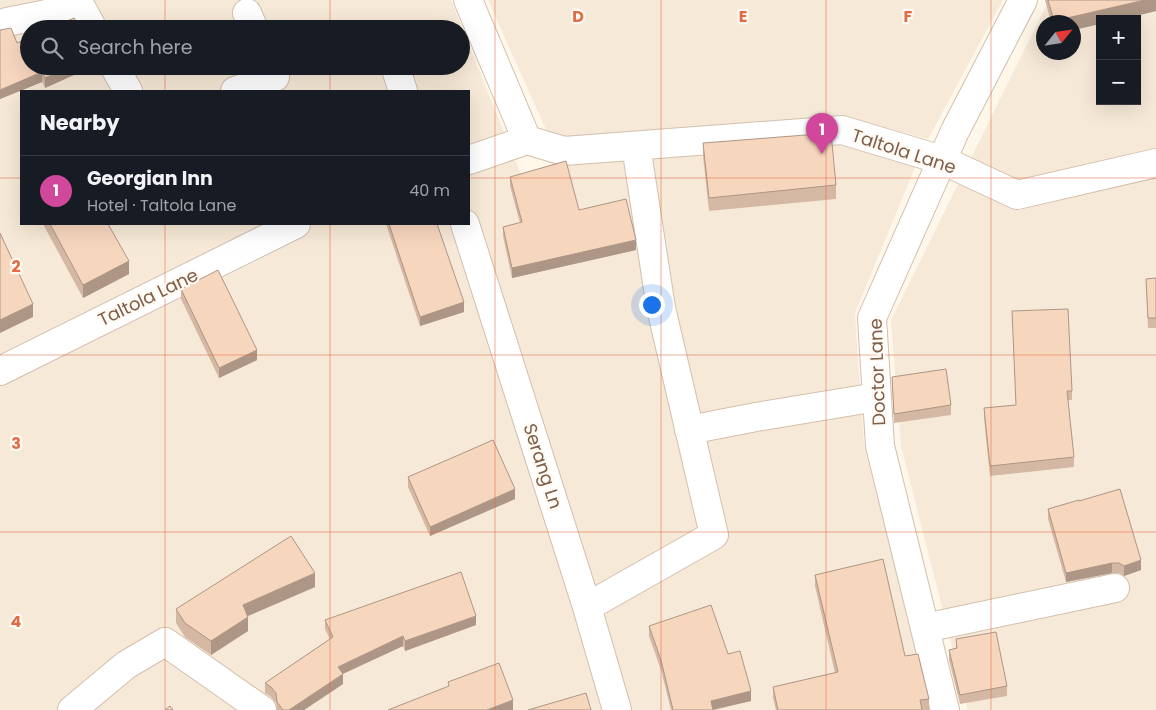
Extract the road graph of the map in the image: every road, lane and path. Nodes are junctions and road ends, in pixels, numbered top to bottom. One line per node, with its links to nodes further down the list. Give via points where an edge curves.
1 (468, 0): 11 (street)
2 (1023, 0): 14 (street, Doctor Lane)
3 (88, 20): 4 (street, via 81,7)
4 (0, 26)
5 (119, 75): 8 (street)
6 (398, 75): 10 (street)
7 (275, 78): 9 (street)
8 (127, 90)
9 (238, 90)
10 (403, 90)
11 (527, 140): 12 (street, Taltola Lane, via 564,151); 13 (street)
12 (636, 146): 14 (street, Taltola Lane, via 842,130); 20 (street, via 661,308)
13 (470, 160)
14 (942, 160): 15 (street, Taltola Lane, via 1018,194); 19 (street, Doctor Lane, via 872,318)
15 (1156, 163)
16 (294, 225): 18 (street, Taltola Lane)
17 (465, 225): 22 (street, Serang Ln)
18 (0, 370)
19 (877, 397): 20 (street); 23 (street, Doctor Lane, via 880,446)
20 (690, 430): 22 (street, via 714,535)
21 (1115, 588): 23 (street)
22 (587, 607): 26 (street, Serang Ln)
23 (925, 628): 27 (street, Doctor Lane)
24 (72, 710): 25 (street, via 126,665 165,642)
25 (262, 710)
26 (617, 710)
27 (946, 710)

